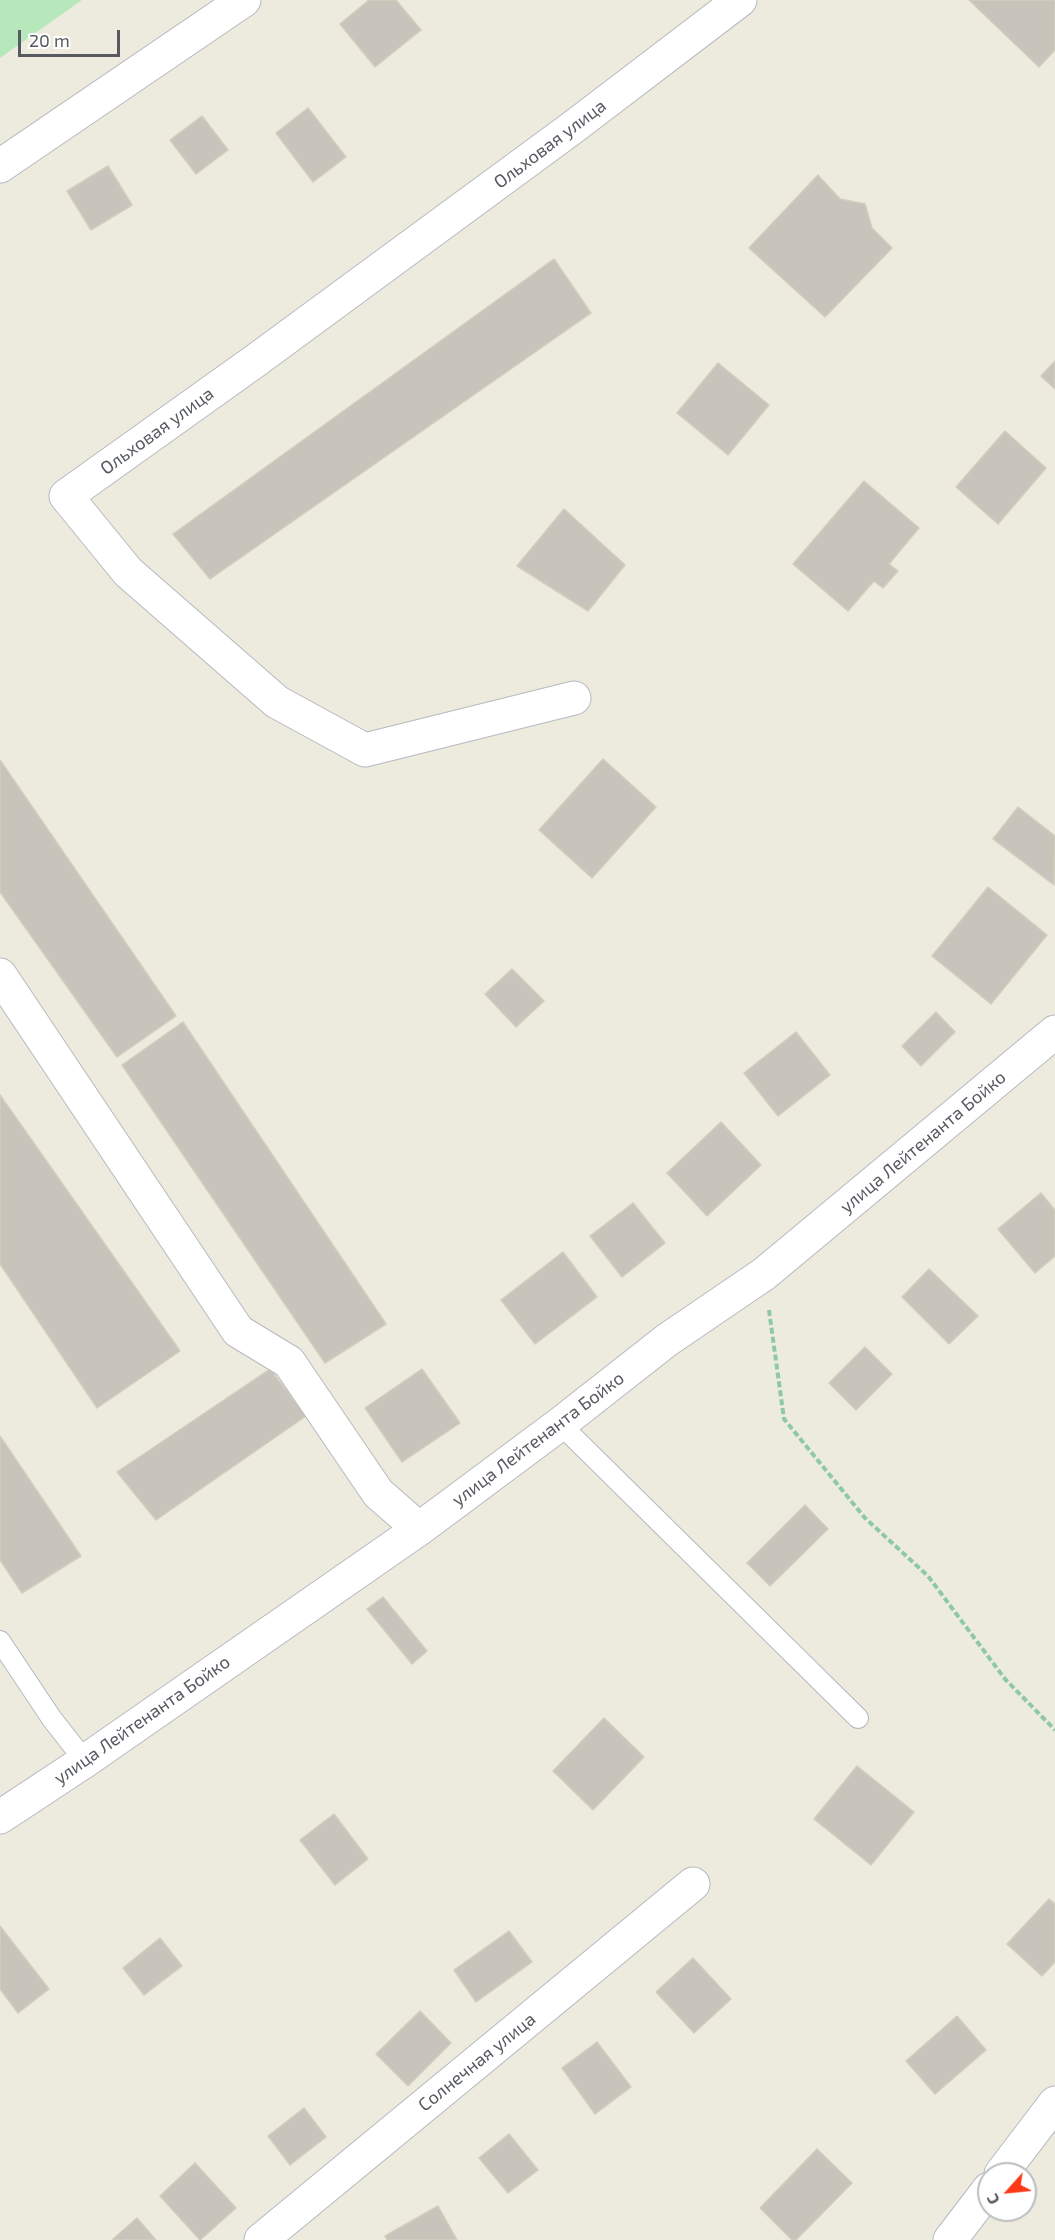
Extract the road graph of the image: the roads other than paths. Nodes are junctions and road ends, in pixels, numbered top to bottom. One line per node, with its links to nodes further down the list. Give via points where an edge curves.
1 (244, 0): 3 (street)
2 (740, 0): 4 (street, Ольховая улица, via 572,129 66,496 128,572 277,702 365,750)
3 (0, 166)
4 (574, 698)
5 (0, 975): 8 (street, via 238,1331 289,1362 378,1493)
6 (1055, 1032): 7 (street, улица Лейтенанта Бойко, via 764,1274 667,1340)
7 (560, 1424): 8 (street, улица Лейтенанта Бойко); 10 (lane)
8 (419, 1529): 11 (street, улица Лейтенанта Бойко)
9 (0, 1641): 11 (lane)
10 (858, 1718)
11 (84, 1761): 12 (street, улица Лейтенанта Бойко)
12 (0, 1817)
13 (693, 1884): 17 (street, Солнечная улица)
14 (1055, 2103): 15 (street)
15 (1010, 2162)
16 (977, 2205): 18 (street)
17 (261, 2240)
18 (950, 2240)

